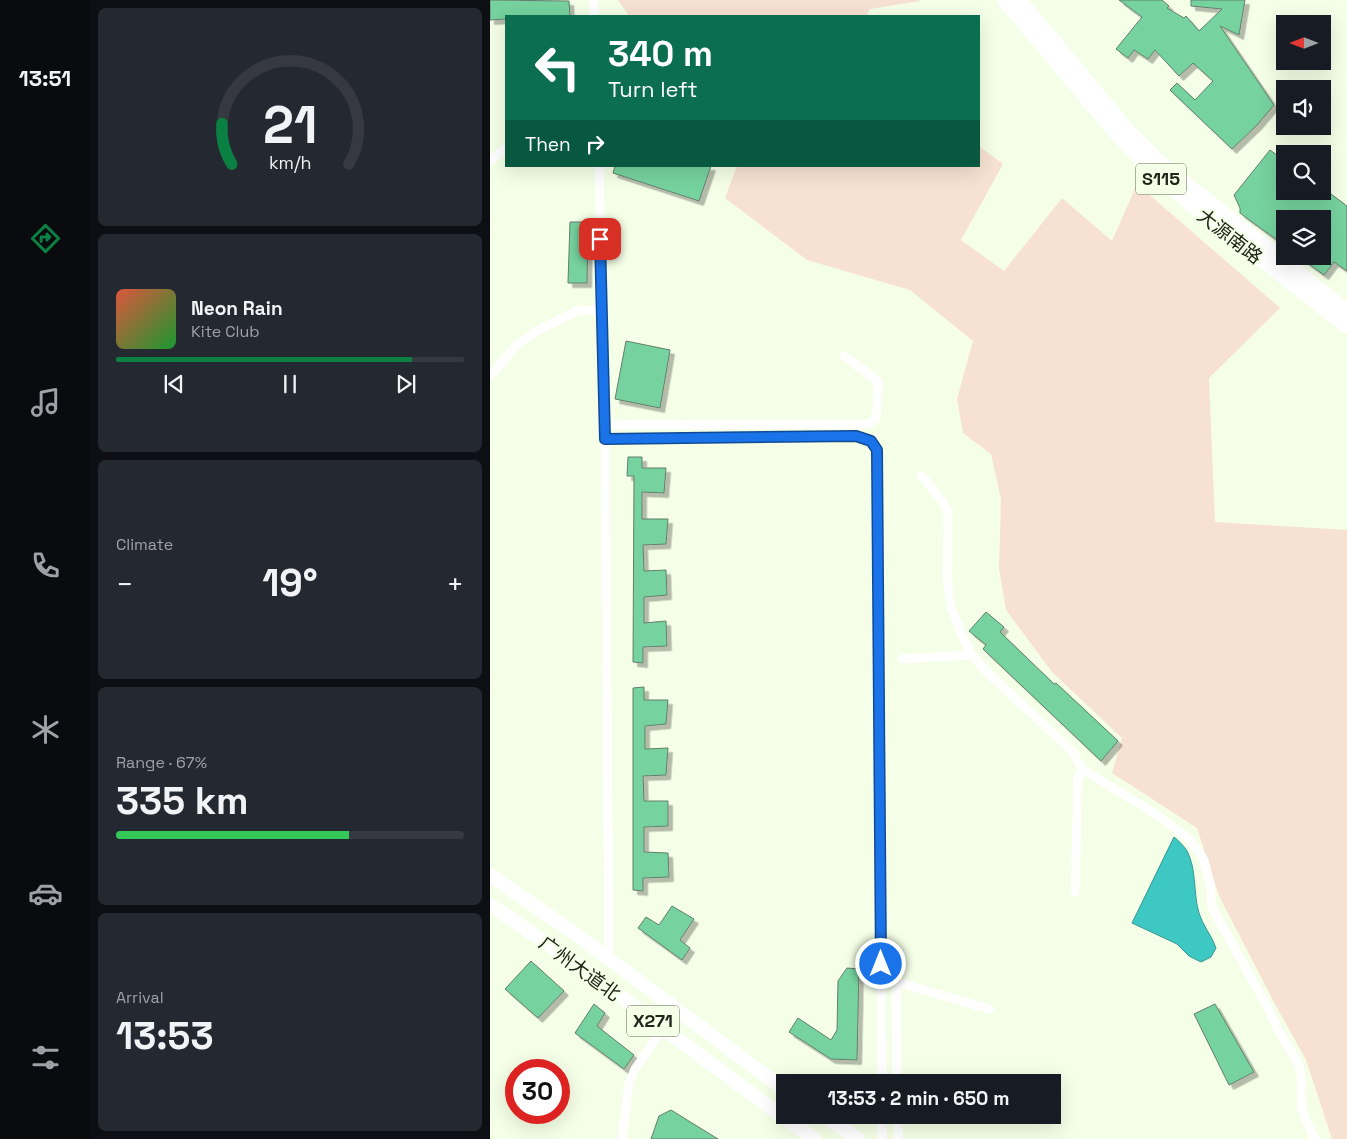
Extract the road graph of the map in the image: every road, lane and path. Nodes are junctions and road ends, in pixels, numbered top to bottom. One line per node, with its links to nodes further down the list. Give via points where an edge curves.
1 (593, 0): 4 (street)
2 (1004, 0): 10 (main road, 大源南路 / S115, via 1147,167 1189,204)
3 (1020, 0): 9 (main road, 大源南路 / S115, via 1127,129 1161,163)
4 (594, 15)
5 (505, 149): 6 (street)
6 (490, 161)
7 (599, 167): 8 (street)
8 (602, 311): 12 (street, via 579,310 535,332 515,346); 13 (street)
9 (1347, 311)
10 (1347, 327)
11 (844, 356): 13 (street, via 878,381 877,412 875,420 868,424)
12 (490, 376)
13 (605, 426): 14 (street)
14 (605, 439): 22 (street); 25 (street, via 856,436 871,441 877,450)
15 (921, 475): 16 (street, via 948,513 947,576 951,607)
16 (972, 655): 17 (street); 18 (street, via 1074,752)
17 (902, 659)
18 (1082, 768): 20 (street, via 1078,778); 36 (street, via 1173,826 1189,839 1204,860 1211,904 1216,915 1298,1063 1302,1108)
19 (490, 875): 22 (main road, 广州大道北 / X271)
20 (1076, 892)
21 (490, 905): 24 (main road, 广州大道北 / X271)
22 (609, 959): 27 (main road, 广州大道北 / X271)
23 (989, 1009): 26 (street, via 903,984 898,986)
24 (663, 1029): 31 (street, via 635,1069 629,1084); 32 (main road, 广州大道北 / X271)
25 (882, 1074)
26 (897, 1074)
27 (776, 1083)
28 (836, 1124): 33 (main road)
29 (882, 1124): 34 (street)
30 (898, 1124): 35 (street)
31 (622, 1139)
32 (814, 1139)
33 (858, 1139)
34 (882, 1139)
35 (898, 1139)
36 (1315, 1139)

